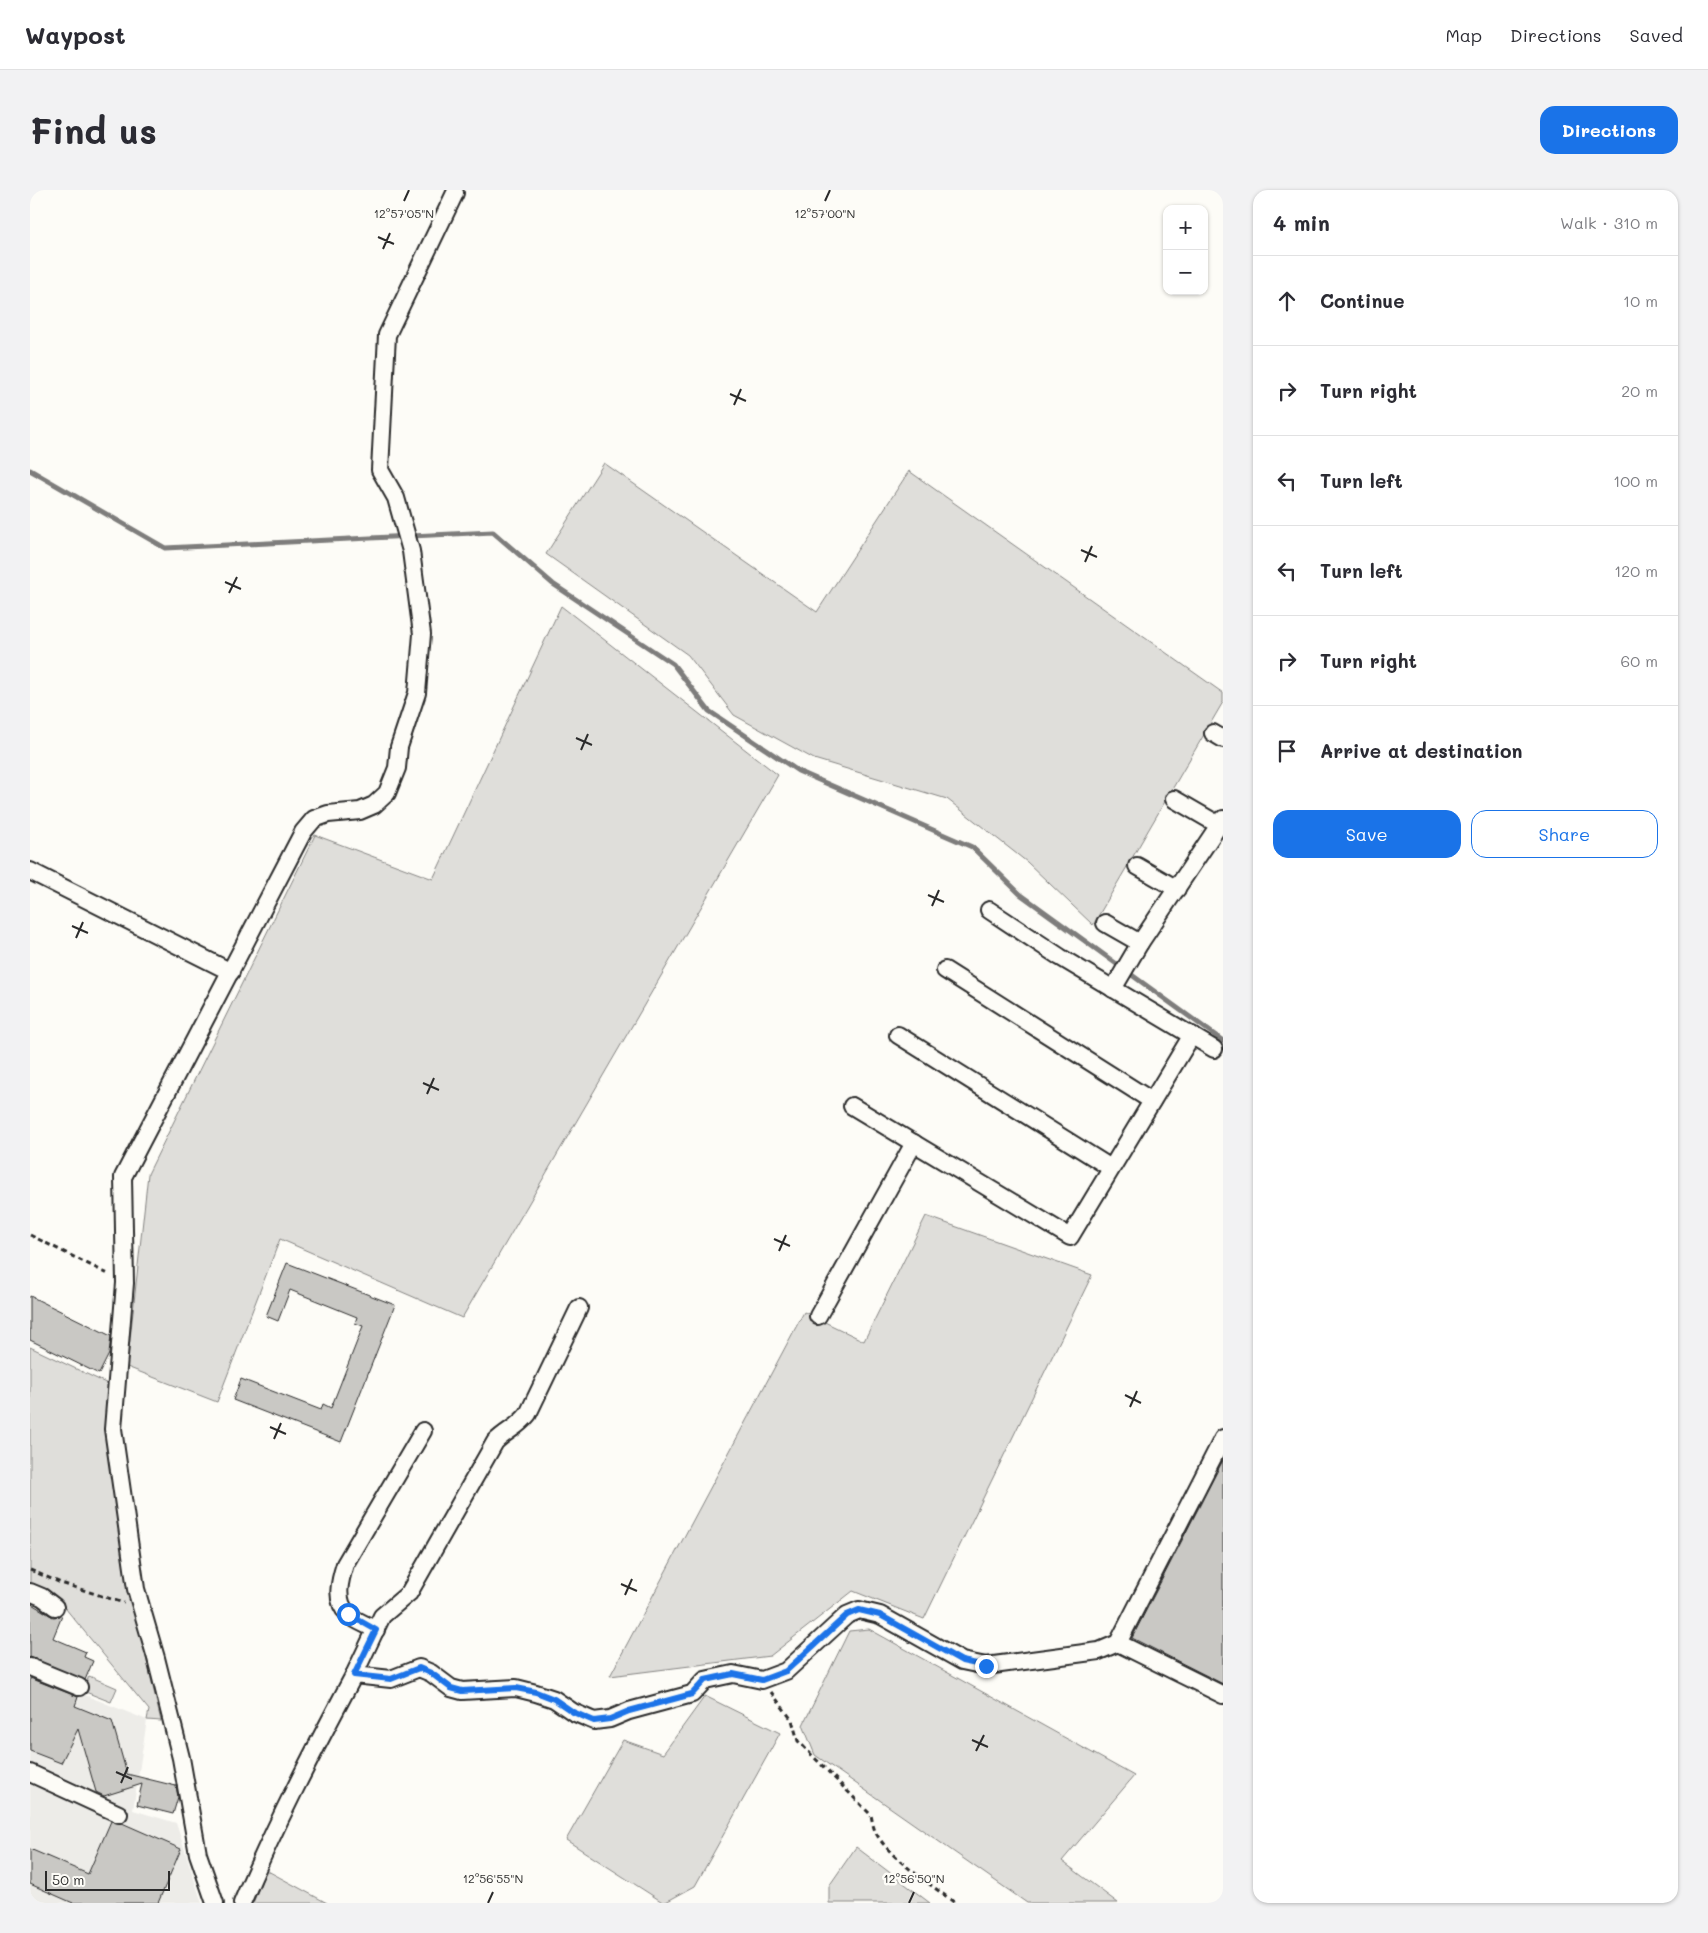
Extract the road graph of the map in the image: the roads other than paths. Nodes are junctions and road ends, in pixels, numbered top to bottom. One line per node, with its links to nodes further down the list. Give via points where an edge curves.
1 (455, 193): 11 (street, via 387,335 380,470 396,498 412,551 422,634 417,693 399,747 397,768 387,793 374,805 360,811 328,814 314,819 303,832)
2 (1174, 799): 3 (street)
3 (1221, 822): 6 (street)
4 (1137, 866): 6 (street)
5 (30, 871): 11 (street)
6 (1177, 889): 9 (street)
7 (989, 910): 12 (street)
8 (1105, 922): 9 (street)
9 (1140, 943): 12 (street)
10 (945, 970): 16 (street)
11 (231, 972): 34 (street, via 123,1177 125,1283 113,1429 136,1590 181,1758 198,1854)
12 (1113, 989): 13 (street)
13 (1192, 1035): 15 (street); 16 (street)
14 (898, 1036): 19 (street)
15 (1214, 1049)
16 (1152, 1101): 19 (street)
17 (852, 1106): 18 (street)
18 (914, 1143): 19 (street, via 1070,1237); 21 (street)
19 (1111, 1168)
20 (579, 1308): 26 (street, via 528,1414 495,1442 408,1592 382,1616)
21 (818, 1316)
22 (423, 1431): 26 (street, via 345,1564 339,1583 341,1603 348,1614)
23 (1223, 1438): 27 (street)
24 (30, 1592): 25 (street)
25 (55, 1607)
26 (376, 1630): 29 (street)
27 (1118, 1642): 29 (street, via 1099,1651 986,1666 962,1661 880,1615 859,1610 847,1615 786,1671 762,1680 733,1674 705,1680 692,1694 594,1721 536,1692 516,1688 462,1691 451,1688 419,1668 391,1679); 31 (street)
28 (30, 1667): 30 (street)
29 (354, 1675): 35 (street, via 268,1841)
30 (79, 1687)
31 (1223, 1695)
32 (30, 1773): 33 (street)
33 (119, 1814)
34 (215, 1903)
35 (242, 1903)

